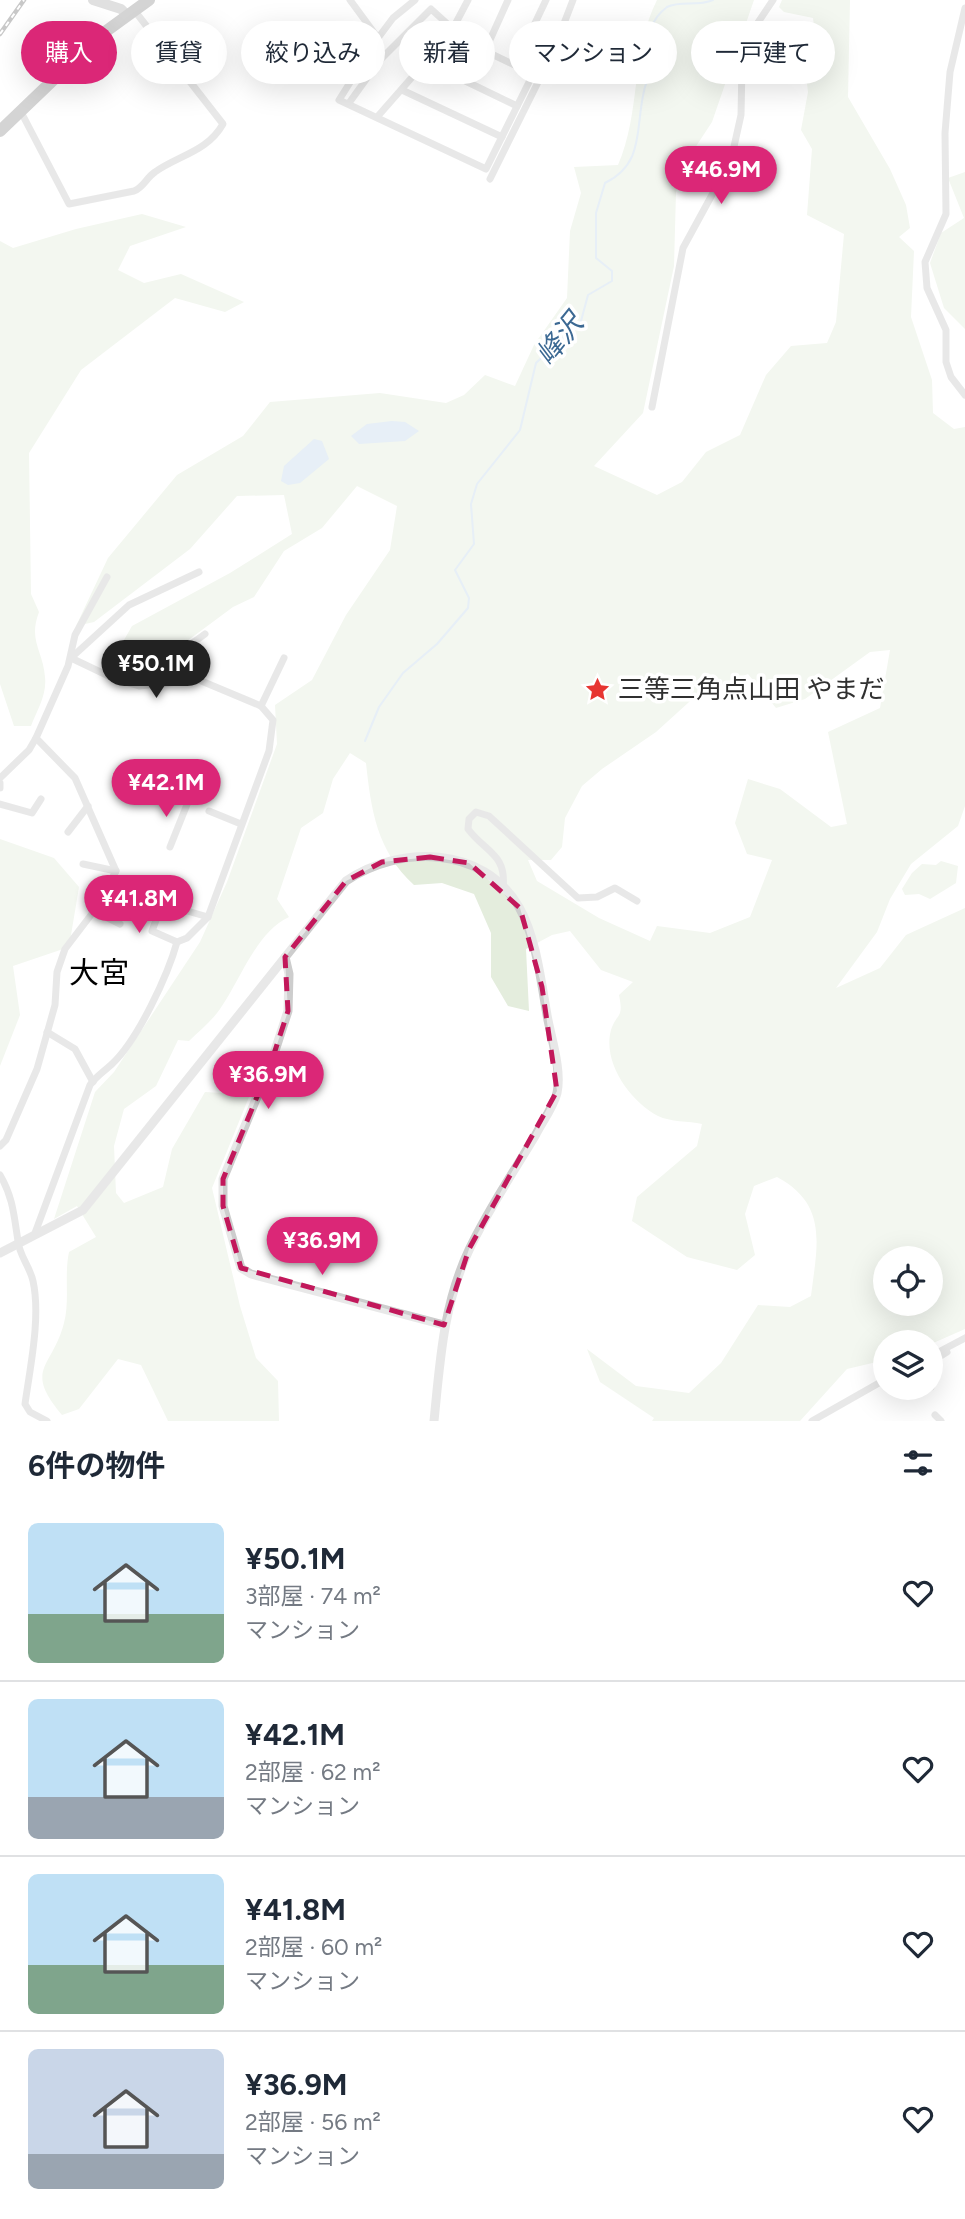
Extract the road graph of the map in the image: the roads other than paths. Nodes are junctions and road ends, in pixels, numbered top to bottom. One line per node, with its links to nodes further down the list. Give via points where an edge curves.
1 (93, 0): 12 (main road)
2 (149, 0): 12 (highway)
3 (349, 0): 13 (street)
4 (415, 0): 18 (street)
5 (468, 0): 16 (street)
6 (508, 0): 19 (street)
7 (546, 0): 17 (street)
8 (573, 0): 32 (street, via 553,52)
9 (773, 0): 34 (street, via 746,49 741,115 731,160 683,248)
10 (963, 0): 11 (street)
11 (965, 7): 33 (street, via 950,72 946,214 925,262 928,288 946,330 946,362)
12 (130, 12): 28 (highway); 28 (street, via 223,124 198,151 152,174 142,188 69,204)
13 (365, 21)
14 (419, 21): 15 (street, via 431,9)
15 (442, 21)
16 (457, 21)
17 (536, 21)
18 (385, 29)
19 (495, 29)
20 (399, 41): 26 (street)
21 (349, 84): 26 (street, via 339,100)
22 (407, 84): 25 (street)
23 (472, 84): 27 (street)
24 (528, 84): 27 (street)
25 (402, 90): 29 (street); 31 (street)
26 (349, 103): 29 (street)
27 (517, 106): 31 (street)
28 (22, 112): 30 (highway)
29 (378, 116): 31 (street, via 486,169)
30 (0, 131)
31 (502, 137)
32 (490, 179)
33 (965, 395)
34 (652, 407)
35 (199, 572): 38 (street, via 129,605)
36 (107, 577): 38 (street, via 75,635)
37 (205, 634): 40 (street, via 181,653)
38 (71, 658): 40 (street); 42 (street)
39 (284, 659): 41 (street)
40 (115, 679): 41 (street, via 151,686 199,680)
41 (261, 706): 49 (street, via 273,720 269,751)
42 (36, 738): 43 (street); 47 (street, via 75,778)
43 (0, 783)
44 (41, 799): 46 (street, via 32,813)
45 (188, 802): 51 (street)
46 (0, 804)
47 (88, 806): 50 (street); 53 (street)
48 (209, 811): 49 (street)
49 (242, 824): 59 (street)
50 (68, 832)
51 (170, 847)
52 (83, 864): 53 (street)
53 (116, 871): 54 (street)
54 (108, 888): 57 (street); 58 (street)
55 (503, 888): 56 (street, via 500,860 468,829 469,819 477,812 489,816 578,898 597,897 615,888); 62 (street, via 469,863 451,859 402,857 382,862 346,881); 70 (street, via 520,908 530,940 554,1054 557,1091 469,1249 453,1286)
56 (637, 901)
57 (162, 904): 59 (street); 61 (street, via 152,931)
58 (94, 911): 60 (street); 63 (street, via 65,949)
59 (208, 917): 61 (street)
60 (120, 924)
61 (177, 942): 64 (street, via 157,993 127,1045)
62 (285, 957): 67 (street, via 83,1210); 70 (street, via 288,1011 223,1179 223,1206 241,1268)
63 (47, 1031): 64 (street, via 75,1049); 65 (street, via 29,1091)
64 (93, 1082): 67 (street)
65 (0, 1146)
66 (0, 1175): 68 (street, via 16,1212)
67 (35, 1233): 68 (street)
68 (18, 1244): 69 (street); 76 (street, via 34,1290 26,1404 30,1412)
69 (0, 1253)
70 (444, 1325): 77 (street)
71 (965, 1338): 72 (street)
72 (947, 1348): 73 (street); 74 (street)
73 (943, 1350)
74 (943, 1355)
75 (873, 1386): 78 (street)
76 (47, 1421)
77 (435, 1421)
78 (812, 1421)

